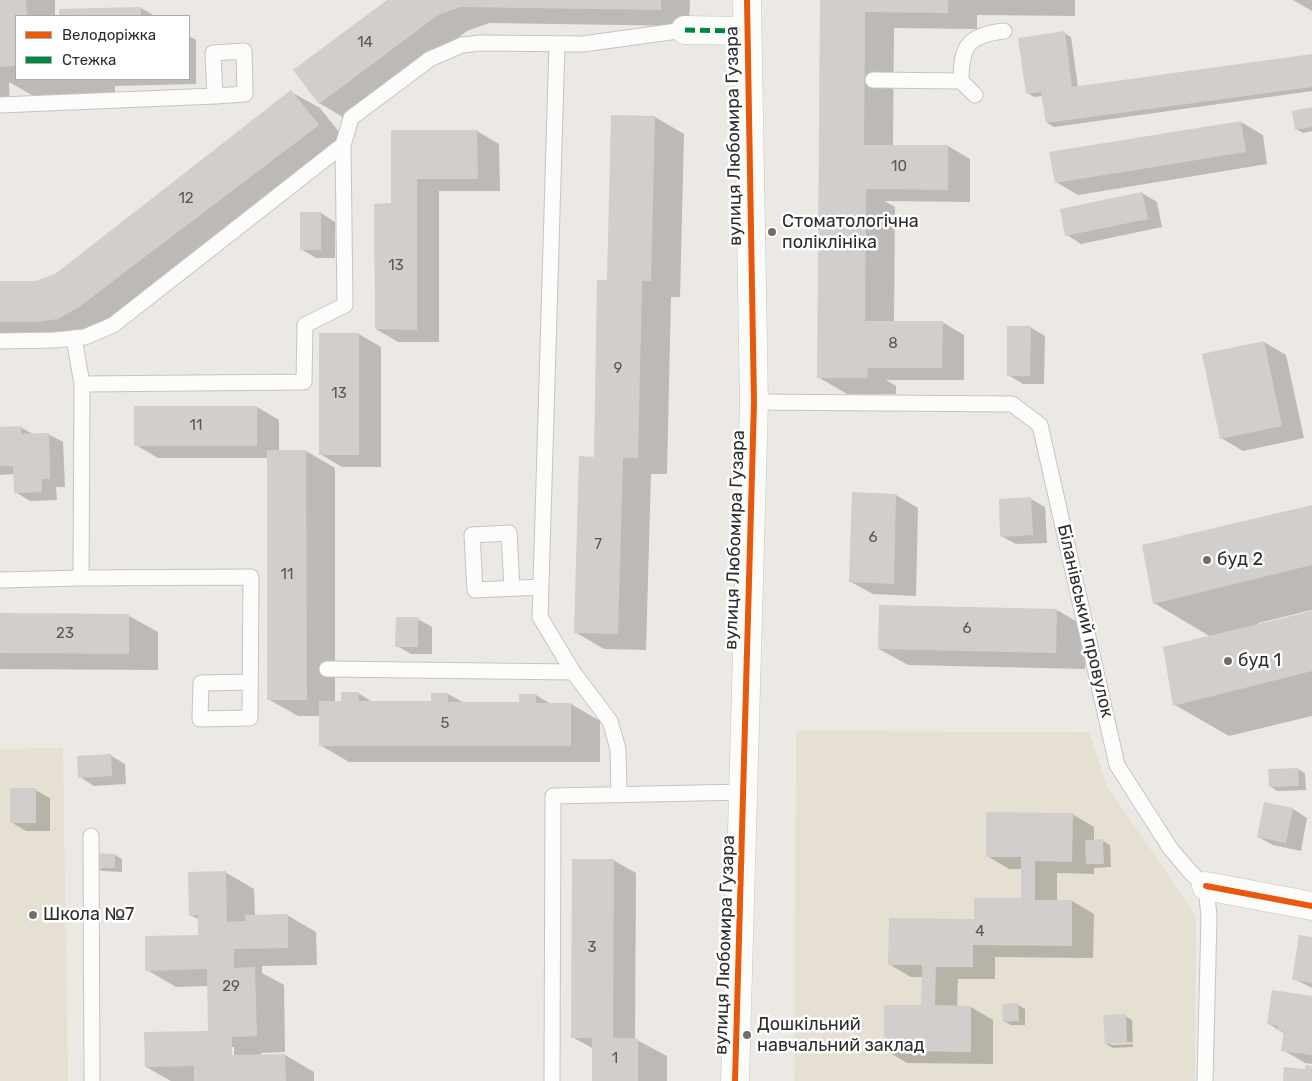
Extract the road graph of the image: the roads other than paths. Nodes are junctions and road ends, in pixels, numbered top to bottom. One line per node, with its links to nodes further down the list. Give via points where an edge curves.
1 (747, 0): 3 (street, вулиця Любомира Гузара)
2 (685, 30): 3 (street); 5 (lane, via 583,44)
3 (746, 31): 15 (street, вулиця Любомира Гузара)
4 (1004, 31): 7 (lane, via 980,36 969,43 963,56)
5 (557, 44): 11 (lane, via 481,43 450,49 430,59 351,118); 18 (lane)
6 (873, 80): 7 (lane)
7 (961, 81): 8 (lane)
8 (976, 95)
9 (215, 96): 10 (lane)
10 (0, 105)
11 (344, 145): 12 (lane, via 113,325 86,337); 14 (lane, via 345,305 305,326 304,382)
12 (74, 338): 13 (lane); 14 (lane)
13 (0, 341)
14 (82, 384): 16 (lane)
15 (754, 402): 23 (street, вулиця Любомира Гузара); 26 (lane, Біланівський провулок, via 1012,404 1040,425 1118,764 1170,848 1190,873)
16 (81, 578): 17 (lane); 22 (lane, via 251,577)
17 (0, 580)
18 (541, 587): 19 (lane); 21 (lane, via 540,617)
19 (512, 588)
20 (328, 669): 21 (lane)
21 (573, 672): 24 (lane, via 610,721 618,749)
22 (250, 682)
23 (745, 792): 24 (lane); 30 (street, вулиця Любомира Гузара)
24 (619, 795): 29 (lane, via 553,796)
25 (91, 836): 28 (lane)
26 (1206, 886): 27 (street); 31 (lane, via 1209,917)
27 (1312, 906)
28 (92, 1081)
29 (552, 1081)
30 (735, 1081)
31 (1205, 1081)

